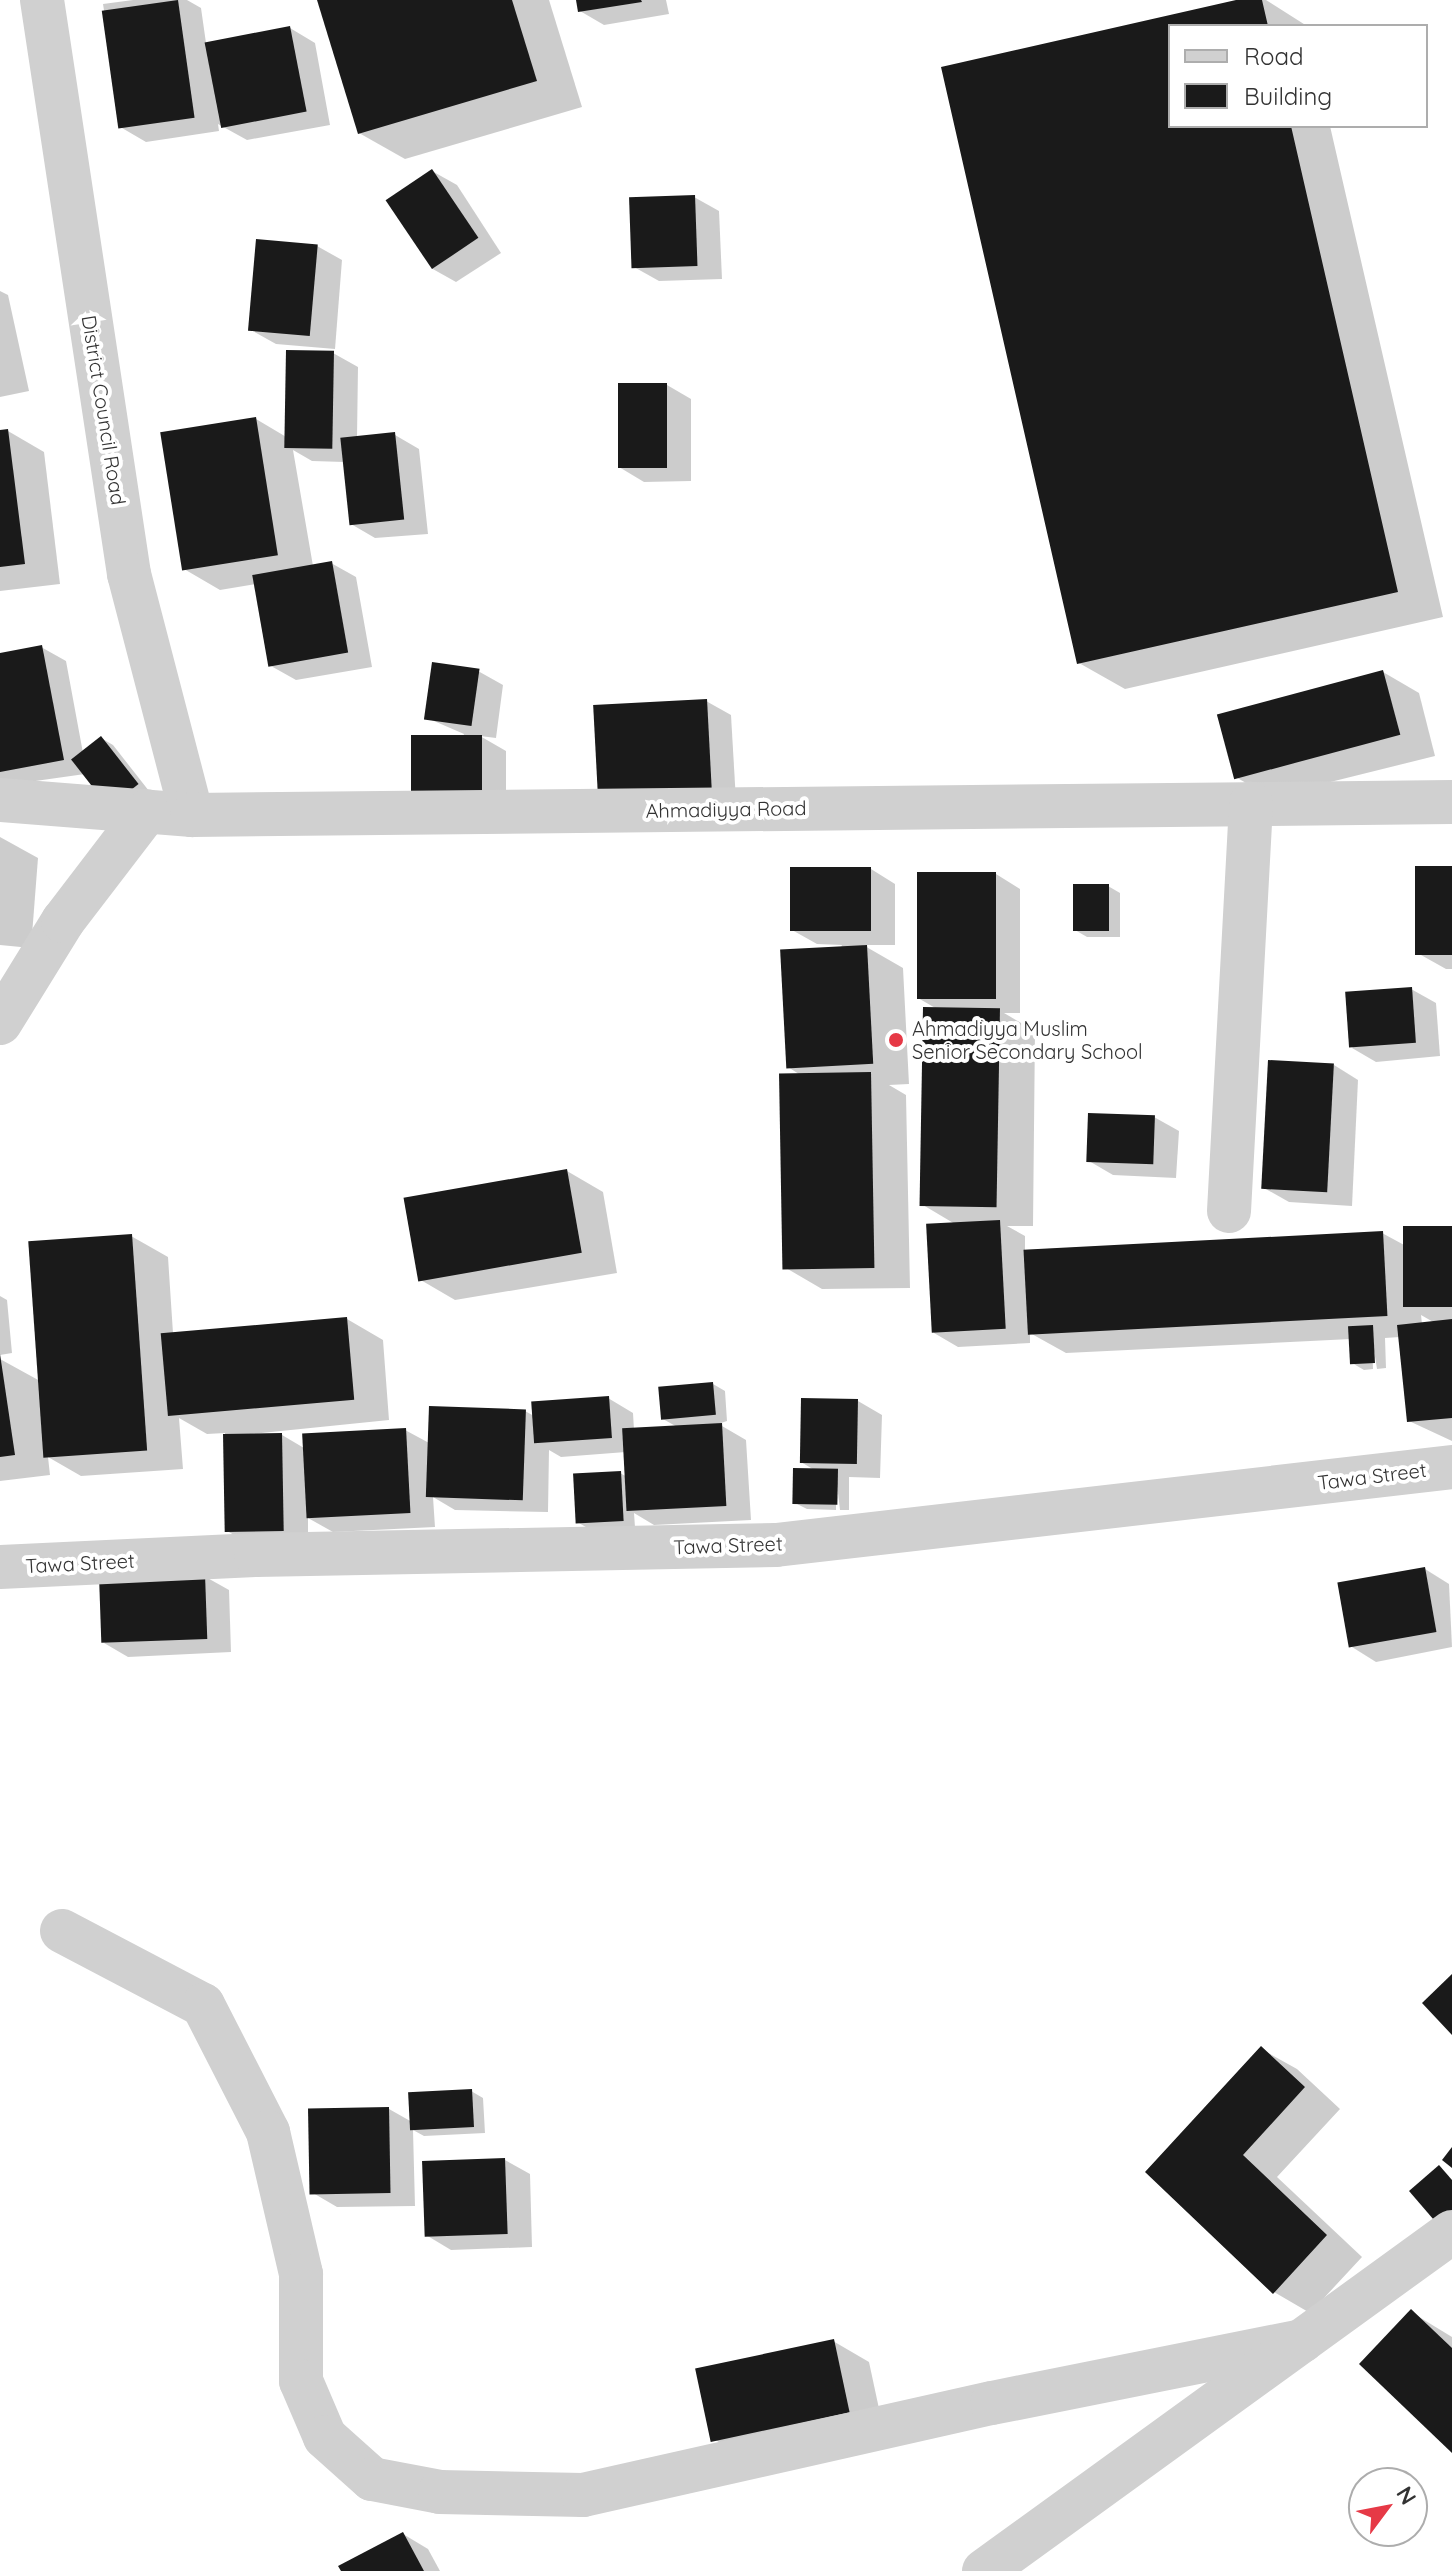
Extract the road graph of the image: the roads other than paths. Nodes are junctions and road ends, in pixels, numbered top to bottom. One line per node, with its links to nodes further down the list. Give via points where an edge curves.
1 (42, 0): 6 (street, District Council Road, via 129,574)
2 (0, 800): 5 (street, Ahmadiyya Road)
3 (1452, 802): 4 (street, Ahmadiyya Road)
4 (1251, 804): 6 (street, Ahmadiyya Road); 8 (street)
5 (147, 811): 6 (street, Ahmadiyya Road); 7 (street, via 63,921)
6 (192, 815)
7 (0, 1023)
8 (1229, 1211)
9 (1452, 1467): 10 (street, Tawa Street, via 776,1545 256,1555)
10 (0, 1567)
11 (62, 1931): 13 (street, via 203,2005 268,2132 301,2274 301,2381 325,2437 372,2479 440,2492 583,2495 992,2403)
12 (1452, 2232): 13 (street)
13 (1302, 2341): 14 (street)
14 (984, 2571)

